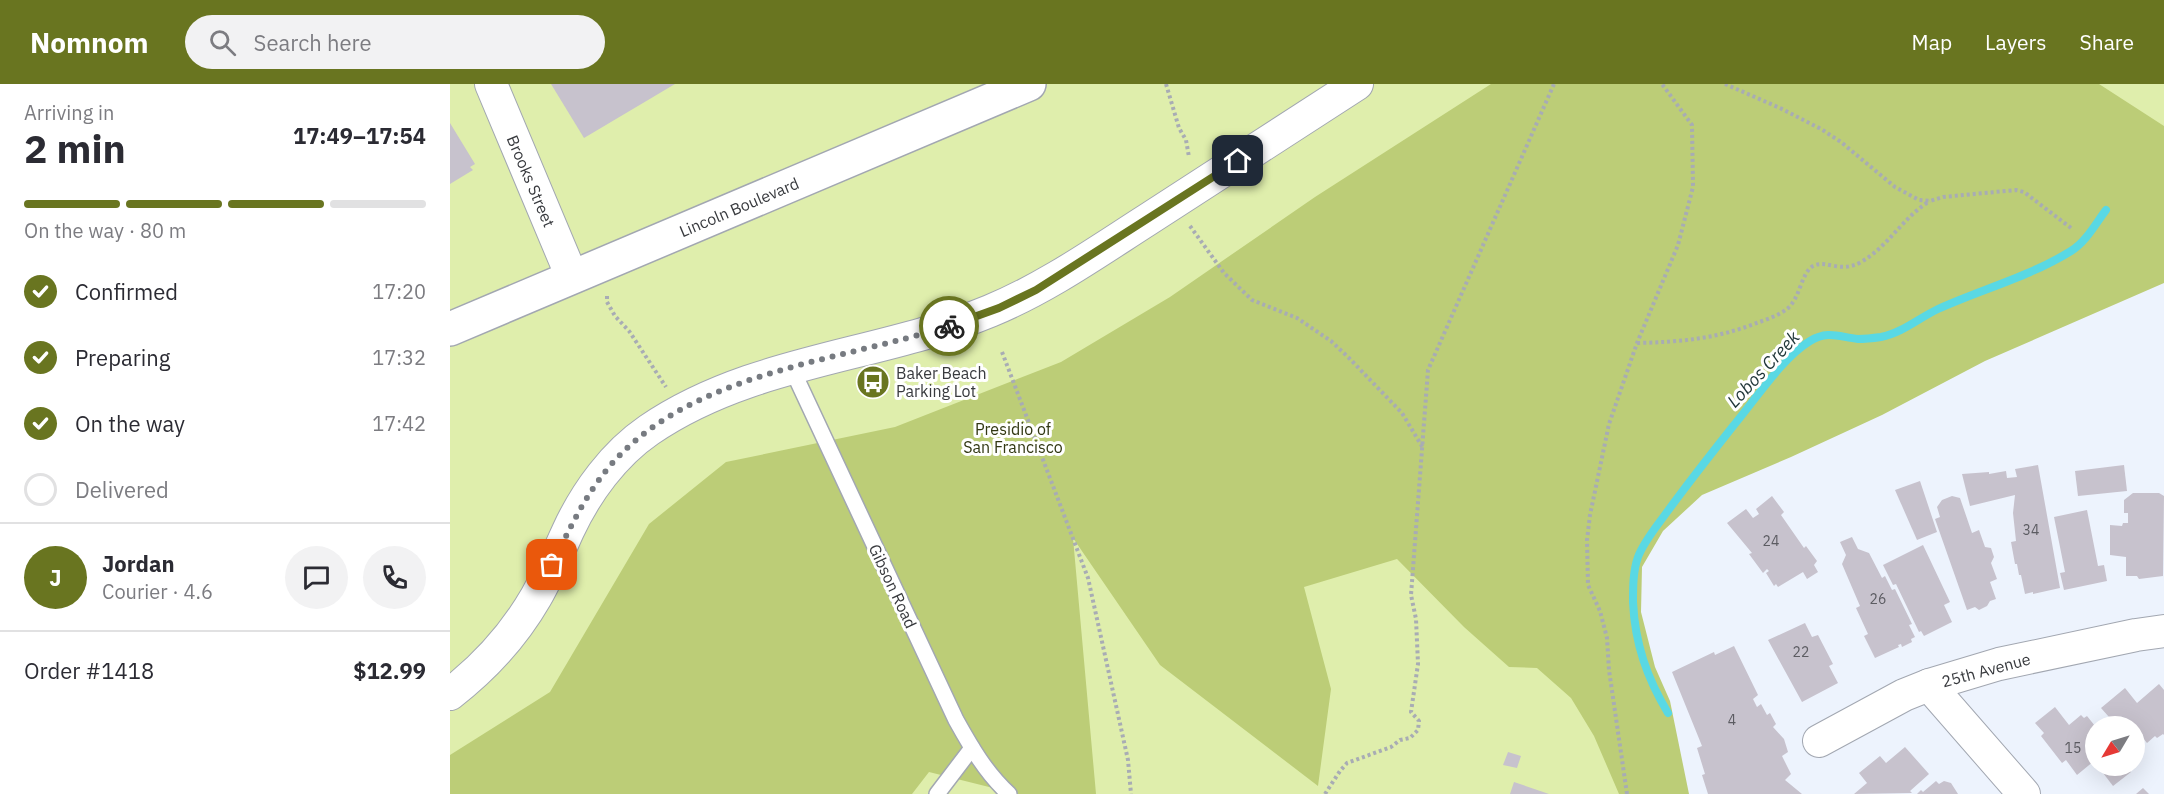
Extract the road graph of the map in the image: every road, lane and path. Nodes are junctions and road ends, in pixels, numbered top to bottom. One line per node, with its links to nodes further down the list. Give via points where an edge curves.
1 (491, 84): 11 (street, Brooks Street)
2 (1029, 84): 11 (main road, Lincoln Boulevard)
3 (1166, 84): 8 (path, via 1186,140)
4 (1357, 84): 8 (street)
5 (1554, 84): 18 (path, via 1428,370)
6 (1662, 84): 14 (path, via 1692,125 1693,187 1678,245)
7 (1725, 84): 9 (path, via 1821,129 1895,187 1919,200)
8 (1187, 194): 16 (street, via 1011,302 911,338); 18 (path, via 1196,237 1239,289 1266,307 1297,318 1331,341 1402,413)
9 (1930, 201): 10 (path, via 2016,190); 14 (path, via 1862,261 1843,268 1813,266 1793,303 1777,315 1709,338)
10 (2072, 228)
11 (572, 278): 13 (main road, Lincoln Boulevard)
12 (609, 288): 17 (path, via 610,309 657,372)
13 (450, 329)
14 (1637, 344): 28 (path, via 1609,423 1587,540 1588,585 1603,618)
15 (1002, 352): 26 (path, via 1088,578 1128,760)
16 (792, 369): 21 (street, via 709,396 666,419 627,448 580,507 540,590 519,623 486,664); 23 (lane, Gibson Road)
17 (669, 396)
18 (1423, 449): 27 (path, via 1411,595 1418,664 1411,712 1419,721 1418,730 1410,738 1347,763)
19 (2164, 631): 20 (street, 25th Avenue, via 1999,664)
20 (1929, 685): 22 (street, 25th Avenue); 29 (street)
21 (450, 694)
22 (1819, 741)
23 (972, 748): 24 (lane); 25 (lane, Gibson Road)
24 (938, 794)
25 (1009, 794)
26 (1131, 794)
27 (1325, 794)
28 (1627, 794)
29 (2024, 794)

